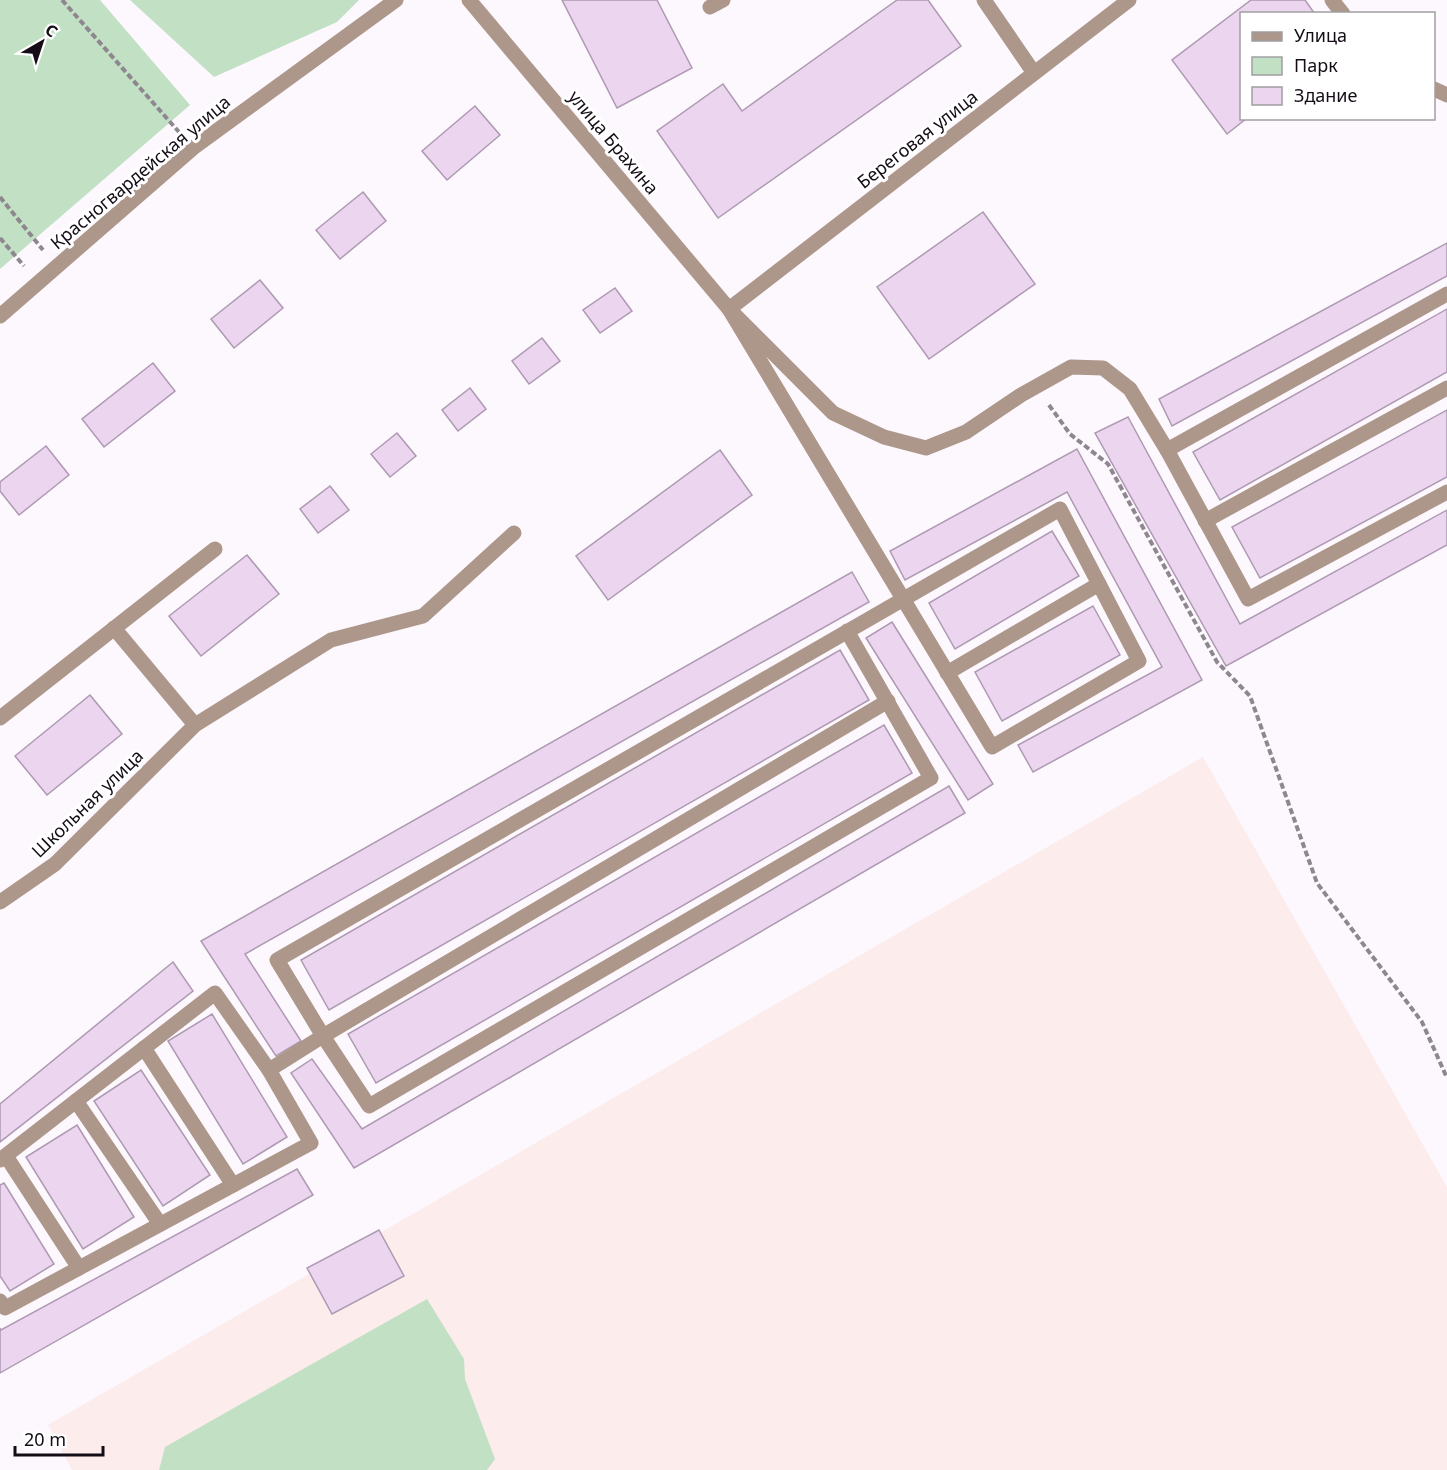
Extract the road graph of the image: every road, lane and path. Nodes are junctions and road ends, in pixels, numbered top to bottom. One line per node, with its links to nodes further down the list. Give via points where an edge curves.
1 (62, 0): 9 (path)
2 (396, 0): 9 (street, Красногвардейская улица)
3 (469, 0): 15 (street, улица Брахина)
4 (984, 0): 8 (street)
5 (1129, 0): 8 (street, Береговая улица)
6 (1332, 0): 7 (street)
7 (1341, 12)
8 (1034, 74): 15 (street, Береговая улица)
9 (193, 148): 12 (street, Красногвардейская улица)
10 (0, 197): 12 (path)
11 (0, 238): 13 (path)
12 (56, 267): 13 (street, Красногвардейская улица)
13 (38, 283): 16 (street, Красногвардейская улица)
14 (1447, 294): 19 (street)
15 (729, 309): 17 (street, via 833,413 894,440 926,448 966,432); 25 (street)
16 (0, 316)
17 (1036, 387): 19 (street, via 1071,367 1104,368 1130,389); 36 (path, via 1070,434 1108,464 1218,662 1250,696 1317,883 1422,1022)
18 (1447, 388): 21 (street)
19 (1167, 450): 21 (street)
20 (1447, 492): 21 (street, via 1248,599)
21 (1205, 521)
22 (514, 533): 31 (street, Школьная улица, via 423,616 331,640)
23 (215, 549): 26 (street)
24 (1099, 584): 25 (street, via 1060,509); 28 (street); 28 (street, via 1139,661 993,747)
25 (903, 599): 27 (street); 28 (street)
26 (114, 628): 30 (street); 31 (street)
27 (848, 631): 29 (street); 33 (street, via 277,960)
28 (947, 673)
29 (888, 701): 33 (street); 33 (street, via 931,778 369,1106)
30 (0, 718)
31 (195, 725): 32 (street, Школьная улица, via 55,864)
32 (0, 902)
33 (323, 1036): 35 (street)
34 (144, 1048): 35 (street, via 215,993); 37 (street); 39 (street)
35 (268, 1070): 39 (street, via 310,1143)
36 (1447, 1078)
37 (76, 1101): 38 (street); 40 (street)
38 (3, 1158): 41 (street)
39 (233, 1185): 40 (street)
40 (160, 1224): 41 (street)
41 (79, 1268): 42 (street, via 4,1308)
42 (0, 1301)

